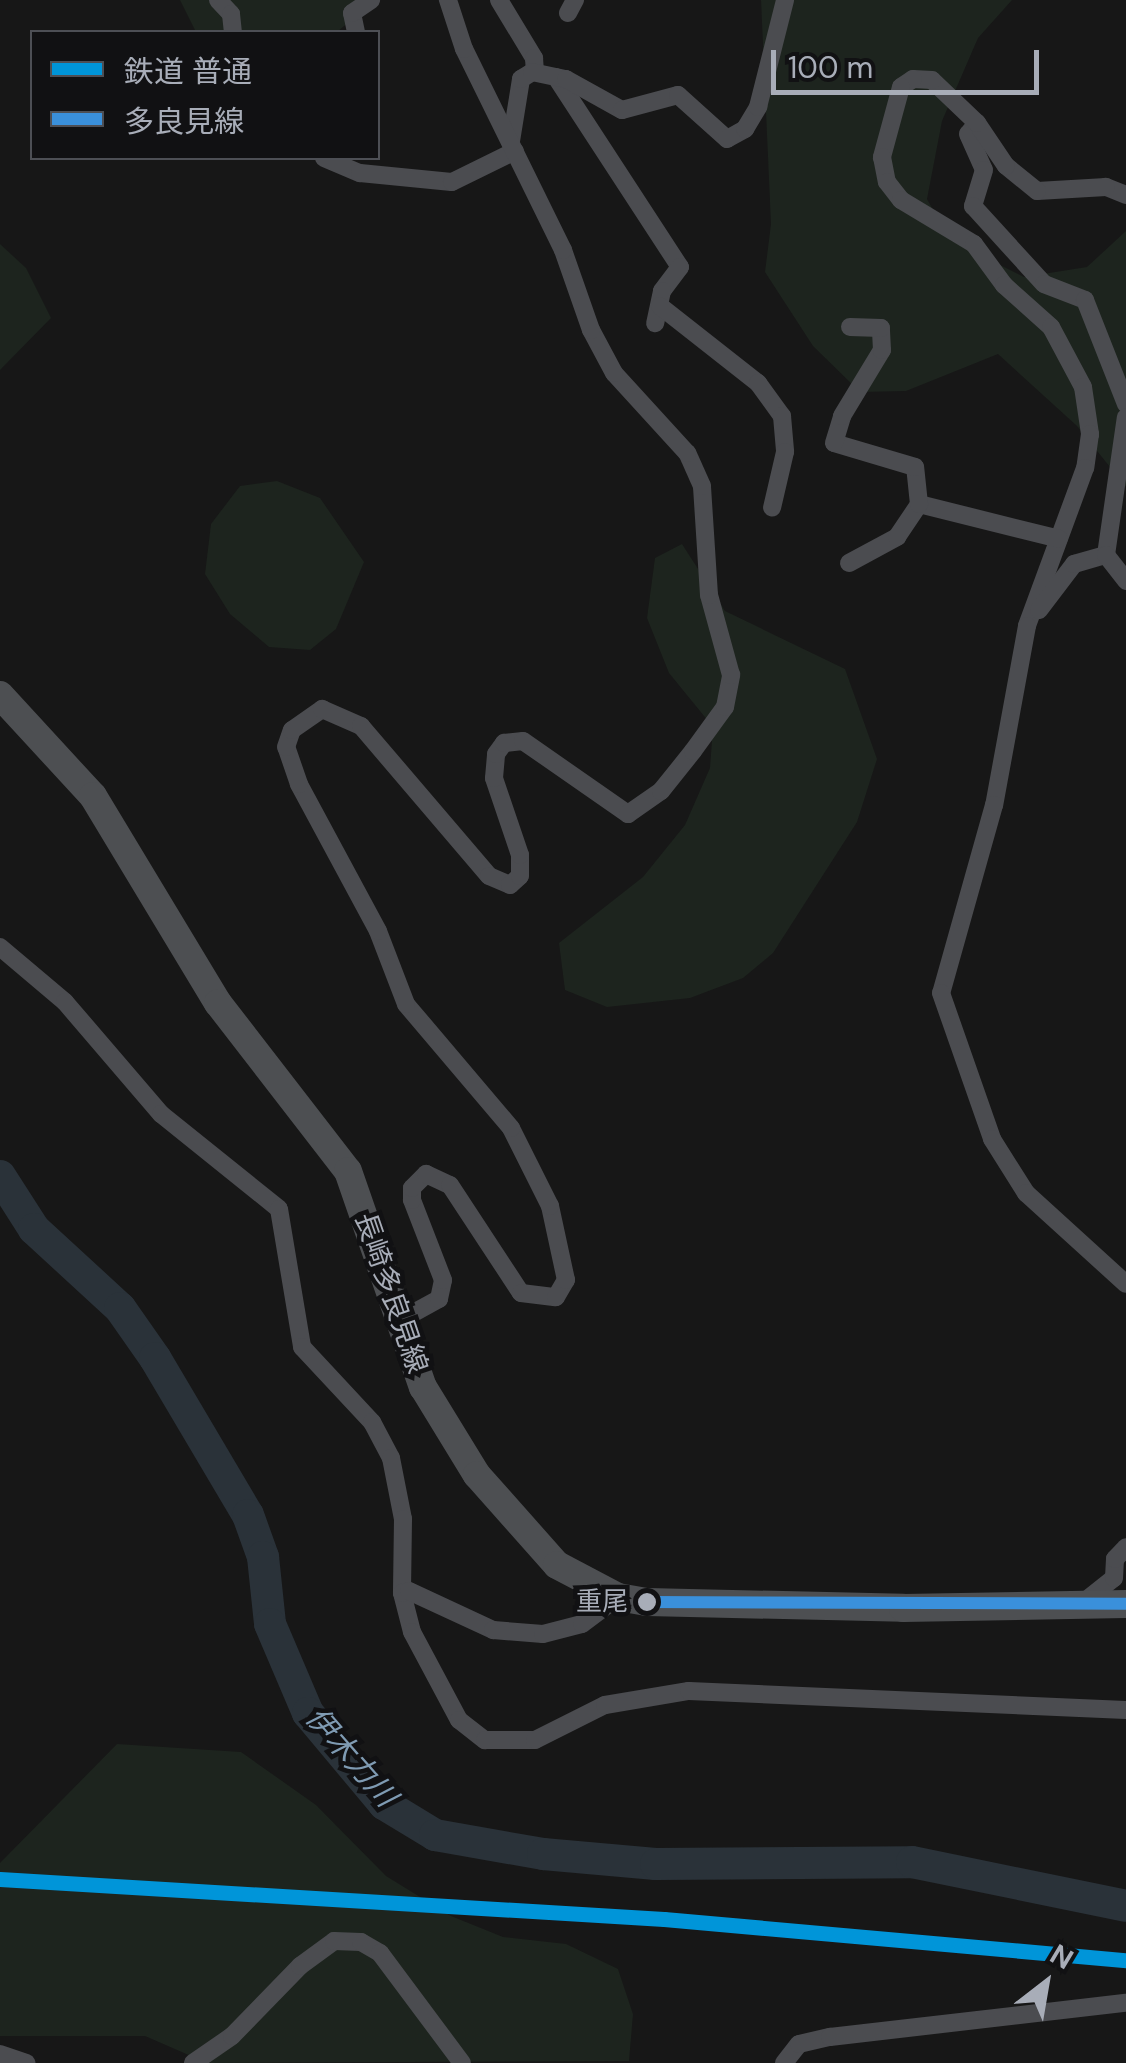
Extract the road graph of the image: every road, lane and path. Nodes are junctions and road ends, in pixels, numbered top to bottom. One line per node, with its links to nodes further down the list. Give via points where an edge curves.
1 (218, 0): 6 (street, via 232,14)
2 (371, 0): 7 (street, via 352,12)
3 (448, 0): 11 (street, via 464,49)
4 (499, 0): 8 (street, via 534,58)
5 (785, 0): 9 (street, via 758,106 745,130 728,139 678,95 622,110)
6 (233, 30)
7 (356, 30)
8 (535, 72): 9 (street); 11 (street, via 522,79)
9 (556, 76): 18 (street, via 680,267 657,314 758,383 782,416 784,452)
10 (977, 123): 13 (street, via 1006,166 1038,190 1106,187); 15 (street, via 968,134 984,170 974,206 1044,284 1085,300); 19 (street, via 932,80 913,79 895,101 882,158 887,182 901,200 974,244 1004,285 1051,327 1076,370 1090,434)
11 (513, 146): 12 (street, via 452,182 360,173); 27 (street, via 614,372 670,432 702,486 708,595 731,675 725,707 693,752 661,791 628,814 523,741 504,744 494,778 520,856 520,876 510,885 489,876 361,726 322,709 292,730 286,747 299,784 378,931 406,1004 511,1128 550,1206 566,1280 556,1297 521,1293 450,1185 426,1174 412,1188 412,1200 443,1280 440,1299)
12 (329, 160)
13 (1126, 195)
14 (850, 328): 17 (street, via 881,328 882,350 842,416 834,443 915,468)
15 (1126, 404)
16 (1126, 416): 20 (street)
17 (919, 504): 19 (street); 21 (street, via 897,538)
18 (772, 508)
19 (1059, 539): 23 (street)
20 (1106, 554): 22 (street); 23 (street, via 1074,564)
21 (849, 563)
22 (1126, 581)
23 (1027, 626): 26 (street, via 994,805 942,992 1000,1153 1026,1193)
24 (0, 696): 27 (main road, 長崎多良見線, via 93,796 218,1003 348,1171)
25 (0, 947): 29 (street, via 65,1002 161,1114 280,1209 302,1347 372,1422 391,1458 403,1519)
26 (1126, 1284)
27 (397, 1322): 30 (main road, 長崎多良見線, via 445,1426 516,1526 557,1565)
28 (1126, 1547): 32 (street, via 1114,1578)
29 (402, 1593): 30 (street, via 410,1590 493,1630 543,1634 582,1624); 33 (street, via 412,1632 459,1720 485,1740 535,1740 605,1705 689,1691)
30 (618, 1597): 32 (main road, 長崎多良見線, via 706,1606)
31 (1126, 1604): 32 (main road, 長崎多良見線)
32 (1080, 1605)
33 (1126, 1710)
34 (1126, 2004): 39 (street, via 830,2037 799,2044)
35 (0, 2054): 36 (street)
36 (26, 2063)
37 (193, 2063): 38 (street, via 232,2036 334,1941 361,1942 380,1953)
38 (462, 2063)
39 (784, 2063)

